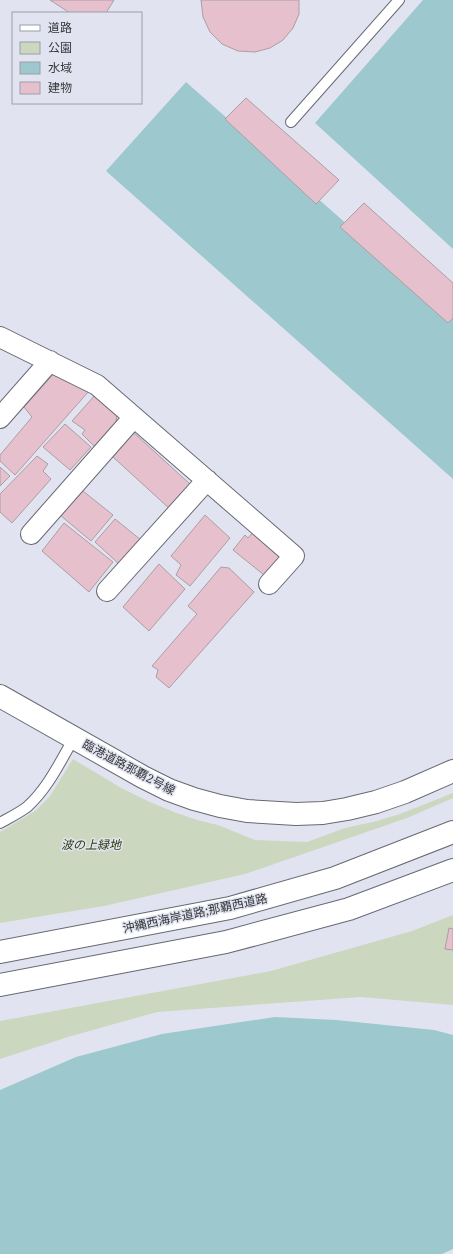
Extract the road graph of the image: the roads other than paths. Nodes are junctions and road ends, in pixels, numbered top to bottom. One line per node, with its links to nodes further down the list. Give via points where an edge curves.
1 (399, 0): 2 (lane)
2 (290, 122)
3 (0, 337): 4 (street)
4 (50, 361): 5 (street, via 97,385); 6 (street)
5 (134, 417): 7 (street); 8 (street)
6 (0, 418)
7 (207, 480): 9 (street, via 294,556); 10 (street)
8 (31, 534)
9 (269, 584)
10 (107, 591)
11 (0, 696): 12 (main road, 臨港道路那覇2号線)
12 (74, 738): 13 (main road, 臨港道路那覇2号線, via 168,790 220,806 247,811 296,814 347,809 405,792); 14 (lane, via 38,795 26,808)
13 (453, 772)
14 (0, 823)
15 (453, 832): 17 (main road, 沖縄西海岸道路;那覇西道路, via 335,878 230,908)
16 (453, 870): 18 (main road, via 349,909 226,942)
17 (0, 952)
18 (0, 985)

